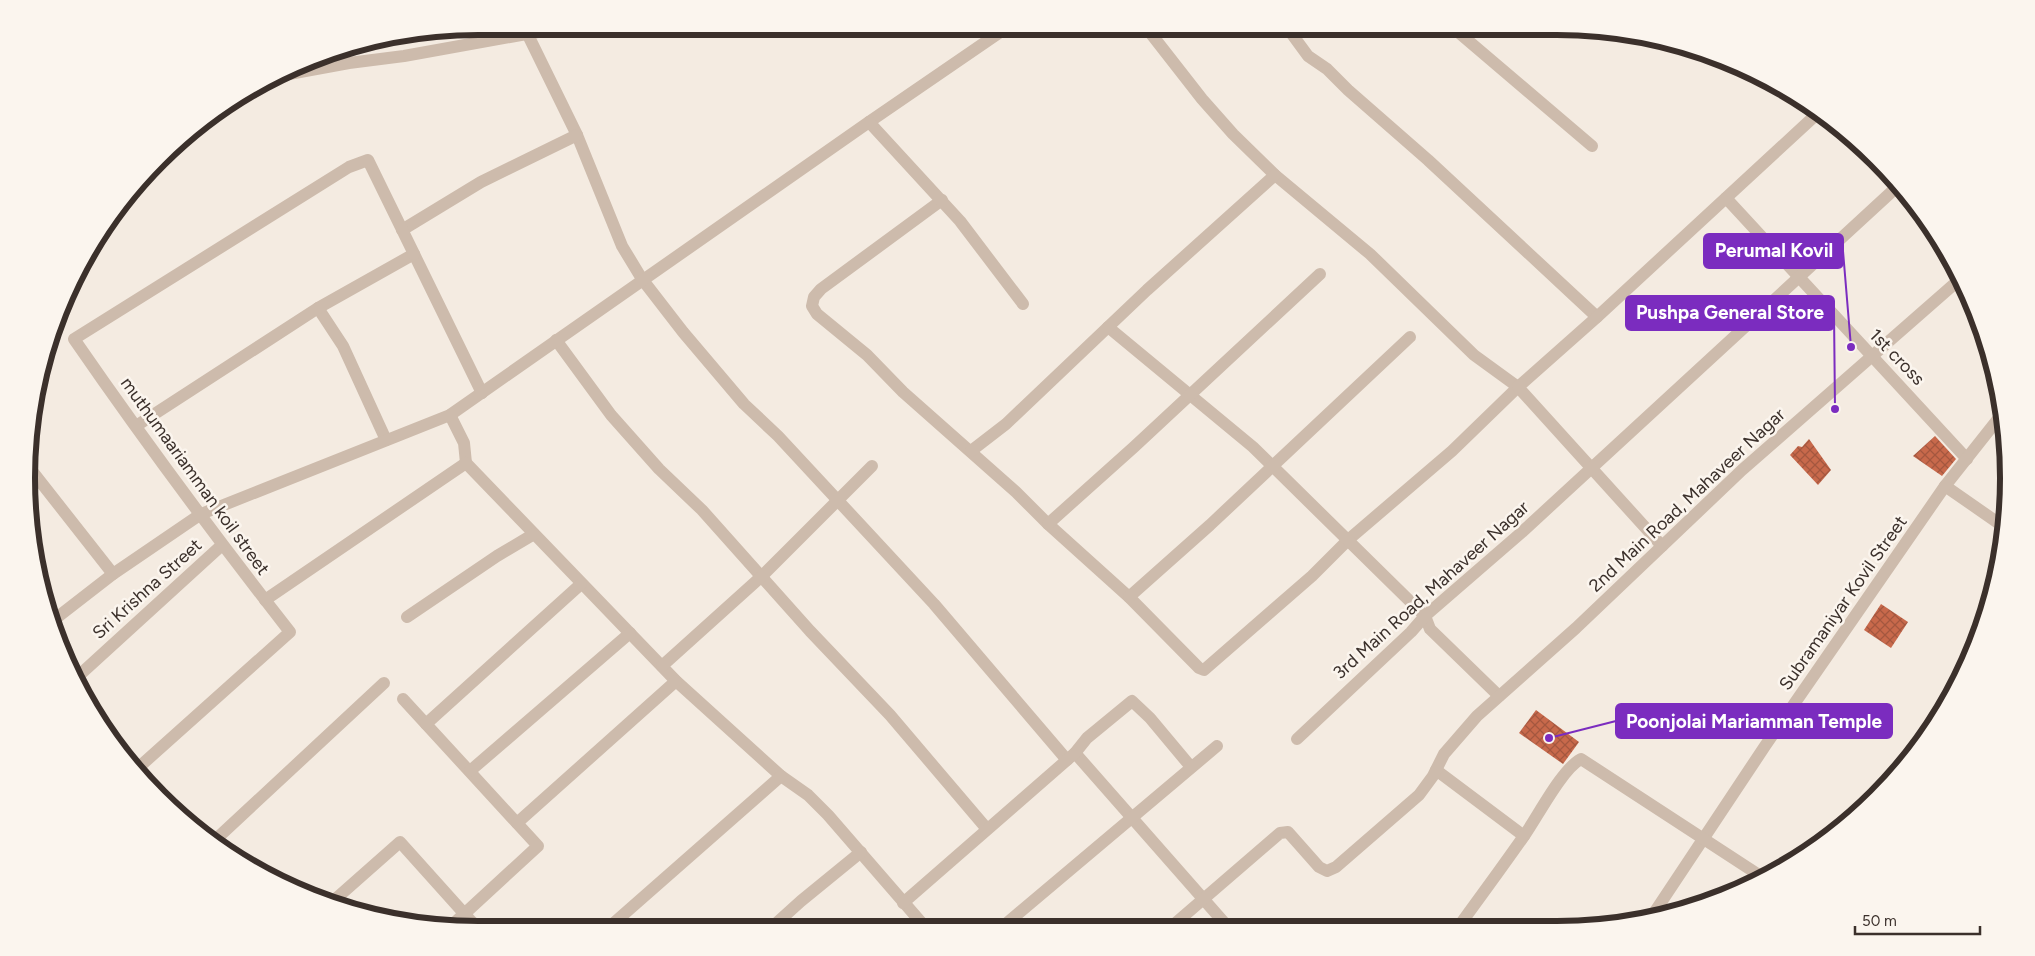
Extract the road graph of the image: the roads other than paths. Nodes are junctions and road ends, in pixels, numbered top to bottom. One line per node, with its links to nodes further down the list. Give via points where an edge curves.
1 (516, 35): 7 (street)
2 (528, 35): 10 (street)
3 (996, 35): 9 (street)
4 (1153, 35): 12 (street, via 1202,99)
5 (1293, 35): 24 (street, via 1308,56 1327,69 1428,160)
6 (1462, 35): 11 (street)
7 (303, 72)
8 (1813, 117): 14 (street)
9 (869, 122): 15 (street); 20 (street)
10 (577, 135): 16 (street, via 481,182); 20 (street, via 622,246)
11 (1592, 146)
12 (1275, 175): 25 (street); 29 (street, via 1370,254 1474,355)
13 (1893, 190): 19 (street, 3rd Main Road, Mahaveer Nagar)
14 (1726, 198): 19 (street, 1st cross); 24 (street)
15 (942, 200): 22 (street); 36 (street, via 821,289 812,306 817,314 867,355 903,392)
16 (402, 230): 17 (street); 34 (street, muthumaariamman koil street, via 368,160 349,167 74,339)
17 (414, 254): 23 (street); 30 (street)
18 (1320, 274): 31 (street)
19 (1798, 278): 28 (street, 1st cross); 41 (street, 3rd Main Road, Mahaveer Nagar)
20 (642, 280): 27 (street); 44 (street, via 744,404)
21 (1954, 283): 28 (street, 2nd Main Road, Mahaveer Nagar)
22 (1023, 304)
23 (318, 308): 34 (street); 35 (street, via 343,346)
24 (1597, 317): 29 (street)
25 (1108, 327): 31 (street); 36 (street, via 1006,424)
26 (1410, 337): 39 (street)
27 (556, 340): 30 (street); 53 (street, via 611,415)
28 (1872, 356): 37 (street, 1st cross); 51 (street, 2nd Main Road, Mahaveer Nagar, via 1742,470)
29 (1518, 387): 41 (street); 49 (street, via 1452,451)
30 (482, 393): 32 (street)
31 (1190, 394): 39 (street); 47 (street)
32 (450, 415): 35 (street); 38 (street, via 464,443)
33 (1996, 421): 37 (street, Subramaniyar Kovil Street)
34 (136, 426): 45 (street, muthumaariamman koil street)
35 (386, 440): 45 (street)
36 (971, 451): 47 (street)
37 (1967, 458): 43 (street, Subramaniyar Kovil Street)
38 (466, 463): 48 (street); 56 (street)
39 (1272, 465): 49 (street); 55 (street)
40 (872, 466): 44 (street)
41 (1590, 468): 51 (street); 57 (street, 3rd Main Road, Mahaveer Nagar)
42 (35, 474): 52 (street)
43 (1945, 486): 46 (street); 81 (street, Subramaniyar Kovil Street)
44 (838, 502): 53 (street); 70 (street)
45 (201, 514): 50 (street, muthumaariamman koil street); 52 (street)
46 (1997, 522)
47 (1048, 524): 55 (street)
48 (534, 534): 54 (street); 59 (street)
49 (1348, 540): 55 (street, via 1312,576 1204,670); 57 (street)
50 (222, 545): 56 (street, muthumaariamman koil street); 62 (street, Sri Krishna Street)
51 (1662, 546): 65 (street, 2nd Main Road, Mahaveer Nagar)
52 (113, 574): 58 (street)
53 (762, 576): 61 (street); 78 (street, via 890,715)
54 (581, 584): 60 (street); 67 (street)
55 (1129, 597)
56 (265, 600): 71 (street, muthumaariamman koil street, via 290,632)
57 (1425, 616): 65 (street, via 1430,630); 68 (street, 3rd Main Road, Mahaveer Nagar)
58 (58, 617)
59 (407, 617)
60 (630, 633): 61 (street); 74 (street)
61 (662, 666): 63 (street)
62 (81, 674)
63 (676, 681): 75 (street); 77 (street)
64 (384, 683): 80 (street)
65 (1499, 696): 73 (street, 2nd Main Road, Mahaveer Nagar, via 1444,754)
66 (403, 699): 67 (street)
67 (426, 724): 74 (street)
68 (1296, 739)
69 (1217, 746): 72 (street)
70 (1071, 756): 72 (street, via 1087,738 1132,701); 76 (street); 78 (street)
71 (141, 765)
72 (1191, 767): 76 (street)
73 (1436, 770): 79 (street); 85 (street, 2nd Main Road, Mahaveer Nagar, via 1420,795 1336,867 1327,872 1319,868 1288,832 1280,833)
74 (470, 772): 77 (street)
75 (781, 776): 82 (street, via 808,795); 91 (street)
76 (1132, 818): 85 (street); 94 (street)
77 (517, 823): 88 (street, via 538,846)
78 (988, 829): 86 (street)
79 (1524, 836): 81 (street, via 1573,763 1581,759); 97 (street)
80 (219, 837)
81 (1704, 840): 83 (street); 87 (street, Subramaniyar Kovil Street)
82 (861, 852): 86 (street); 92 (street)
83 (1757, 873)
84 (337, 897): 88 (street, via 400,842)
85 (1204, 899): 95 (street); 96 (street)
86 (903, 903): 93 (street)
87 (1657, 909)
88 (464, 913): 89 (street); 90 (street)
89 (457, 920)
90 (471, 921)
91 (616, 921)
92 (779, 921)
93 (920, 921)
94 (1009, 921)
95 (1178, 921)
96 (1223, 921)
97 (1463, 921)

